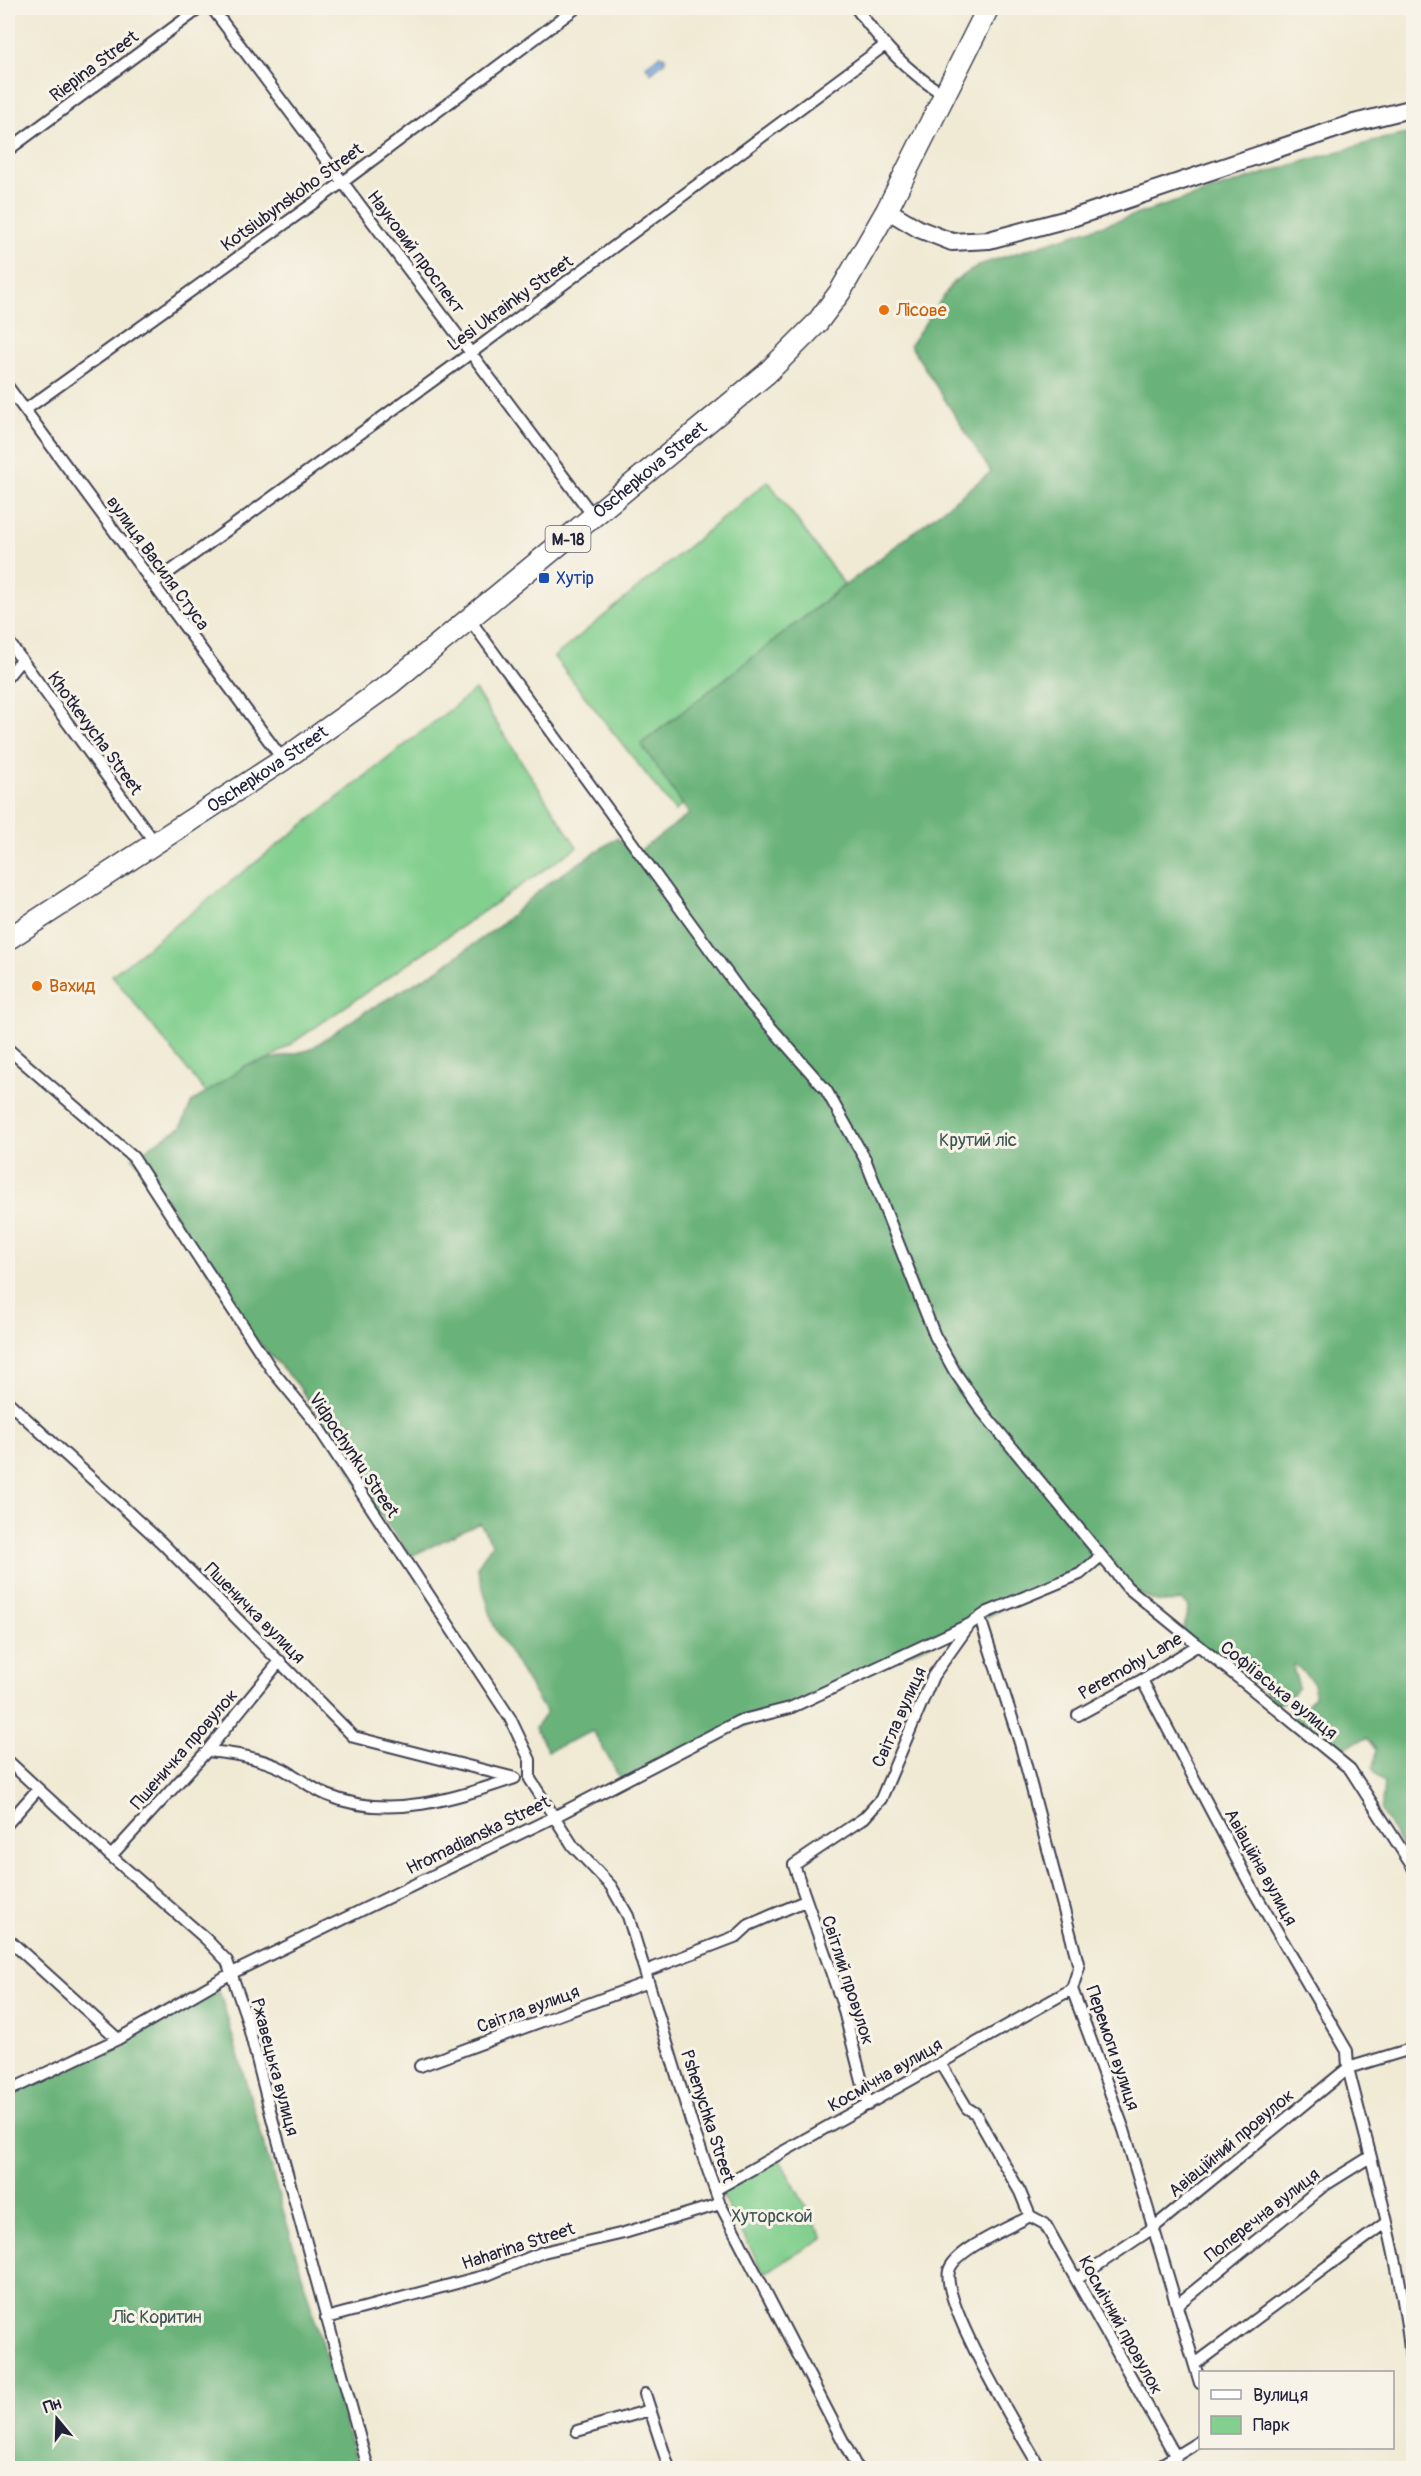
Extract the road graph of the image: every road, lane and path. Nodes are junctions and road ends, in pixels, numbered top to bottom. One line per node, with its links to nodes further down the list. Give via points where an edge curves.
1 (200, 8): 9 (street, Riepina Street)
2 (212, 8): 10 (street, Науковий проспект)
3 (576, 8): 10 (street, Kotsiubynskoho Street)
4 (856, 8): 6 (street)
5 (988, 8): 7 (highway, Oschepkova Street / М-18)
6 (884, 46): 7 (street, via 914,76); 12 (street, Lesi Ukrainky Street)
7 (944, 95): 11 (highway, Oschepkova Street / М-18)
8 (1413, 108): 11 (street, via 1354,123 1075,217 989,240 952,242)
9 (8, 150)
10 (343, 182): 12 (street, Науковий проспект); 14 (street, Kotsiubynskoho Street)
11 (887, 210): 15 (highway, Oschepkova Street / М-18, via 840,292 817,323 766,374)
12 (471, 353): 15 (street, Науковий проспект); 16 (street, Lesi Ukrainky Street)
13 (8, 387): 14 (street, вулиця Василя Стуса)
14 (25, 410): 16 (street, вулиця Василя Стуса)
15 (594, 517): 17 (highway, Oschepkova Street / М-18)
16 (153, 584): 21 (street, вулиця Василя Стуса)
17 (470, 620): 21 (highway, Oschepkova Street / М-18, via 390,684); 26 (street, Софіївська вулиця, via 746,999 826,1090 865,1159 934,1336 955,1372 982,1411)
18 (8, 641): 19 (street, Khotkevycha Street)
19 (21, 660): 20 (street); 22 (street, Khotkevycha Street)
20 (8, 676)
21 (283, 760): 22 (highway, Oschepkova Street / М-18)
22 (156, 844): 23 (highway, Oschepkova Street / М-18)
23 (8, 939)
24 (8, 1048): 35 (street, Vidpochynku Street, via 132,1157 272,1370 314,1420 510,1718 530,1760)
25 (8, 1402): 29 (street, Пшеничка вулиця, via 161,1542)
26 (1101, 1556): 27 (street, via 1080,1574); 28 (street, Софіївська вулиця, via 1127,1587)
27 (975, 1621): 37 (street, Hromadianska Street, via 790,1708 739,1720); 40 (street, Світла вулиця, via 933,1676 881,1799 864,1818); 46 (street, Перемоги вулиця, via 1020,1743 1079,1967)
28 (1198, 1645): 30 (street, Peremohy Lane); 41 (street, Софіївська вулиця, via 1350,1769)
29 (280, 1661): 32 (street, Пшеничка провулок); 34 (street, Пшеничка вулиця, via 354,1737)
30 (1142, 1680): 31 (street, Peremohy Lane); 51 (street, Авіаційна вулиця, via 1253,1890 1347,2051)
31 (1078, 1715)
32 (207, 1751): 34 (street, via 282,1768 327,1795 363,1804 434,1803); 39 (street, Пшеничка провулок)
33 (8, 1761): 36 (street, Ржавецька вулиця)
34 (514, 1778): 35 (street)
35 (530, 1779): 37 (street, Pshenychka Street)
36 (38, 1789): 38 (street); 39 (street, Ржавецька вулиця)
37 (554, 1818): 44 (street, Hromadianska Street); 45 (street, Pshenychka Street, via 573,1846 611,1886 628,1916)
38 (8, 1823)
39 (111, 1856): 44 (street, Ржавецька вулиця, via 206,1939 227,1961)
40 (794, 1865): 42 (street, Світлий провулок)
41 (1413, 1869)
42 (806, 1901): 45 (street, Світла вулиця); 53 (street, Світлий провулок, via 842,2003)
43 (8, 1939): 47 (street)
44 (230, 1974): 47 (street, Hromadianska Street); 62 (street, Ржавецька вулиця, via 246,2016)
45 (647, 1976): 50 (street, Світла вулиця); 55 (street, Pshenychka Street)
46 (1072, 1989): 49 (street, Космічна вулиця); 59 (street, Перемоги вулиця, via 1124,2130)
47 (118, 2039): 52 (street, Hromadianska Street)
48 (1413, 2048): 51 (street, Авіаційний провулок)
49 (940, 2062): 53 (street, Космічна вулиця); 57 (street, via 967,2108 975,2113)
50 (420, 2066)
51 (1348, 2068): 54 (street, Авіаційна вулиця); 59 (street, Авіаційний провулок)
52 (8, 2091)
53 (868, 2104): 55 (street, Космічна вулиця)
54 (1370, 2157): 58 (street, Авіаційна вулиця); 61 (street, Поперечна вулиця, via 1322,2187)
55 (715, 2190): 56 (street, Pshenychka Street)
56 (720, 2204): 62 (street, Haharina Street, via 543,2252 487,2275); 73 (street, Pshenychka Street)
57 (1030, 2216): 60 (street, Космічний провулок, via 1045,2224); 74 (street, via 960,2255 949,2271 950,2296 976,2354)
58 (1387, 2222): 63 (street); 65 (street, Авіаційна вулиця, via 1407,2321)
59 (1153, 2228): 60 (street, Авіаційний провулок); 61 (street, Перемоги вулиця)
60 (1077, 2279): 70 (street, Космічний провулок)
61 (1178, 2304): 63 (street, Перемоги вулиця)
62 (326, 2318): 71 (street, Ржавецька вулиця)
63 (1195, 2364): 64 (street, Перемоги вулиця)
64 (1199, 2379)
65 (1413, 2388)
66 (645, 2394): 67 (street)
67 (650, 2410): 68 (street); 72 (street)
68 (577, 2431)
69 (1199, 2442): 70 (street)
70 (1176, 2457): 75 (street)
71 (368, 2469)
72 (669, 2469)
73 (857, 2469)
74 (1040, 2469)
75 (1156, 2469)

